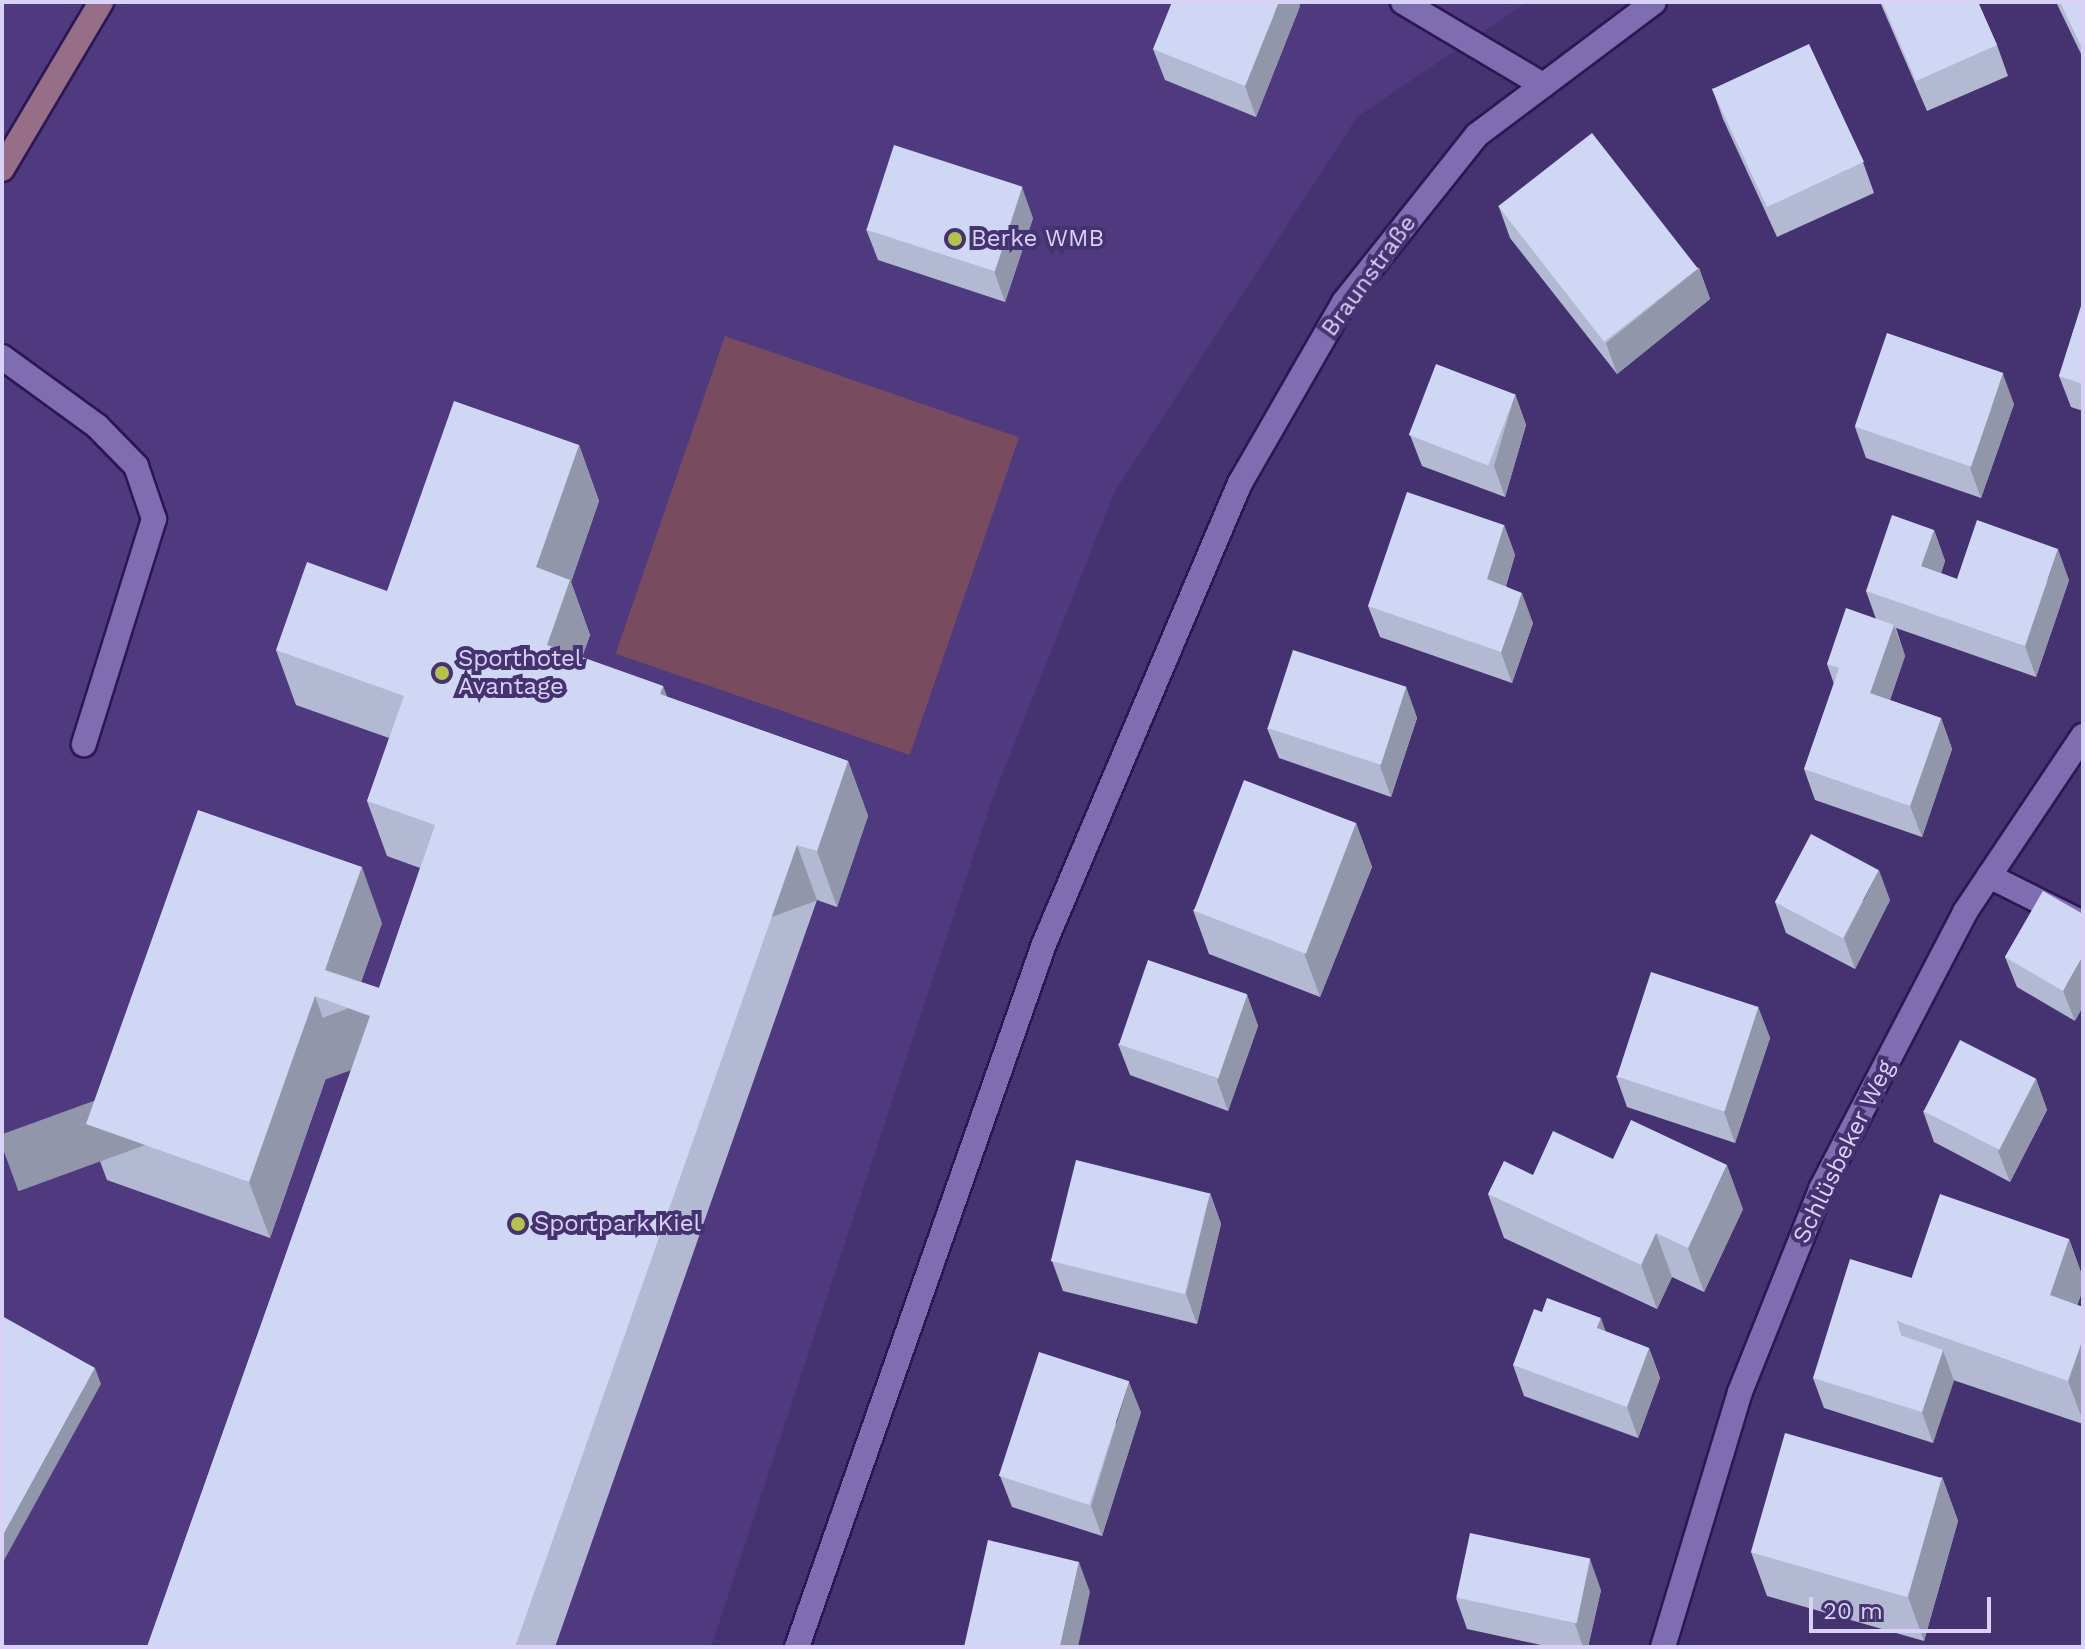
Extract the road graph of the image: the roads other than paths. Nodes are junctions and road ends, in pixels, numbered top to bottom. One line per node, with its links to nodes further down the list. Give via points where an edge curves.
1 (101, 2): 5 (main road)
2 (1403, 2): 4 (street)
3 (1654, 2): 4 (street, Braunstraße)
4 (1543, 85): 11 (street, Braunstraße, via 1477,135 1344,302 1240,483 1157,667 1044,944)
5 (2, 169)
6 (2, 357): 8 (street, via 97,426 136,466 154,519)
7 (2083, 736): 9 (street, Schlüsbeker Weg)
8 (84, 744)
9 (1989, 876): 10 (street); 12 (street, Schlüsbeker Weg, via 1821,1189 1740,1392)
10 (2083, 923)
11 (797, 1647)
12 (1663, 1647)

